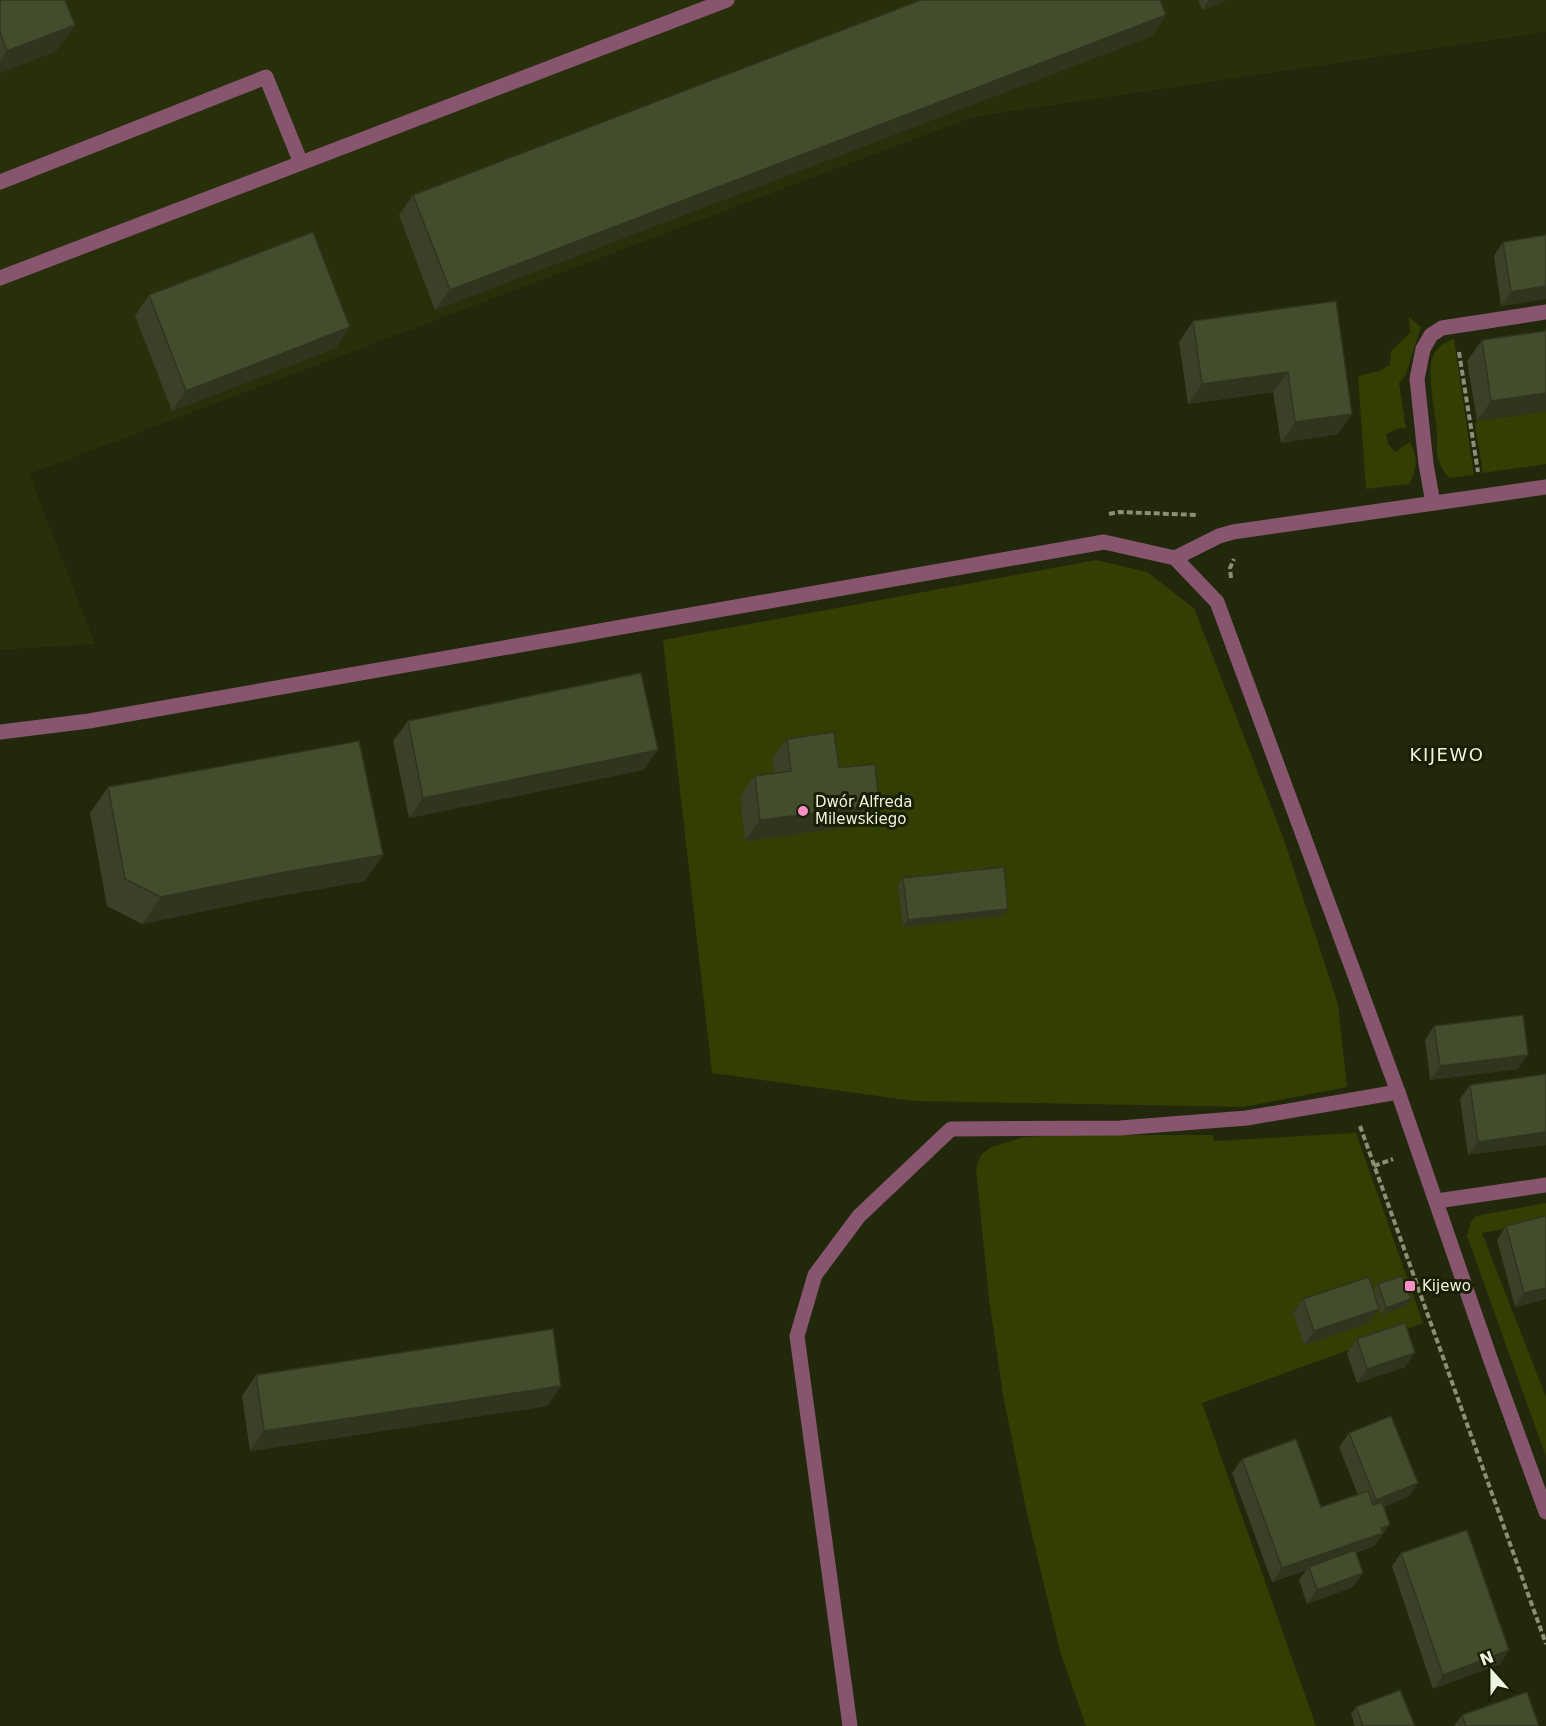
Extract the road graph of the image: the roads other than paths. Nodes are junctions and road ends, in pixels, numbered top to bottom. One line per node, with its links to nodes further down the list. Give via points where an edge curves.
1 (727, 0): 2 (street)
2 (300, 163): 3 (street, via 266,77); 4 (street)
3 (0, 182)
4 (0, 278)
5 (1546, 312): 7 (street, via 1442,328 1431,335 1423,349 1418,379)
6 (1546, 487): 7 (street)
7 (1433, 503): 8 (street, via 1233,532)
8 (1175, 558): 9 (street, via 1104,543 89,721); 10 (street, via 1217,602)
9 (0, 732)
10 (1398, 1092): 12 (street); 14 (street, via 1247,1118 1120,1128 951,1129 859,1216 815,1275 797,1336)
11 (1546, 1185): 12 (street)
12 (1437, 1201): 13 (street)
13 (1546, 1512)
14 (850, 1726)

